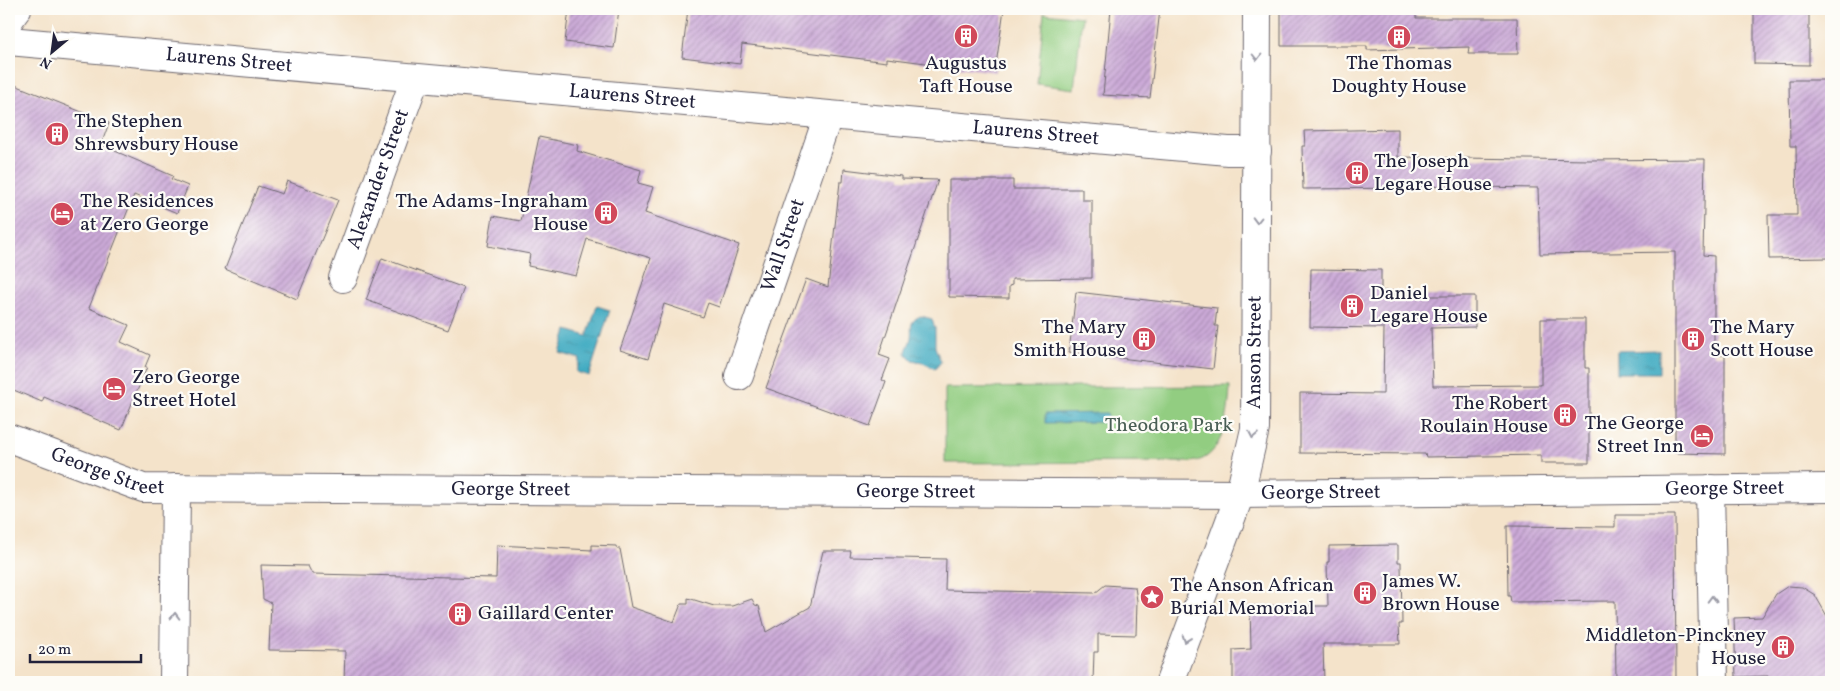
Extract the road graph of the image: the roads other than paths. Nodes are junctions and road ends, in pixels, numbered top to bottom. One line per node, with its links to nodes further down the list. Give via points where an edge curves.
1 (16, 9): 3 (street)
2 (1257, 9): 7 (street, Anson Street, one-way to 7)
3 (9, 20)
4 (9, 41): 5 (street, Laurens Street)
5 (415, 79): 6 (street, Laurens Street); 8 (street, Alexander Street)
6 (828, 116): 7 (street, Laurens Street); 9 (street, Wall Street)
7 (1257, 151): 14 (street, Anson Street, one-way to 14, via 1254,429)
8 (343, 278)
9 (739, 376)
10 (9, 438): 11 (street, George Street, via 143,488)
11 (176, 488): 14 (street, George Street); 15 (street, one-way to 11)
12 (1831, 488): 13 (street, George Street)
13 (1710, 489): 14 (street, George Street); 17 (street, one-way to 13)
14 (1240, 494): 16 (street, Anson Street, one-way to 16)
15 (174, 682)
16 (1170, 682)
17 (1714, 682)

